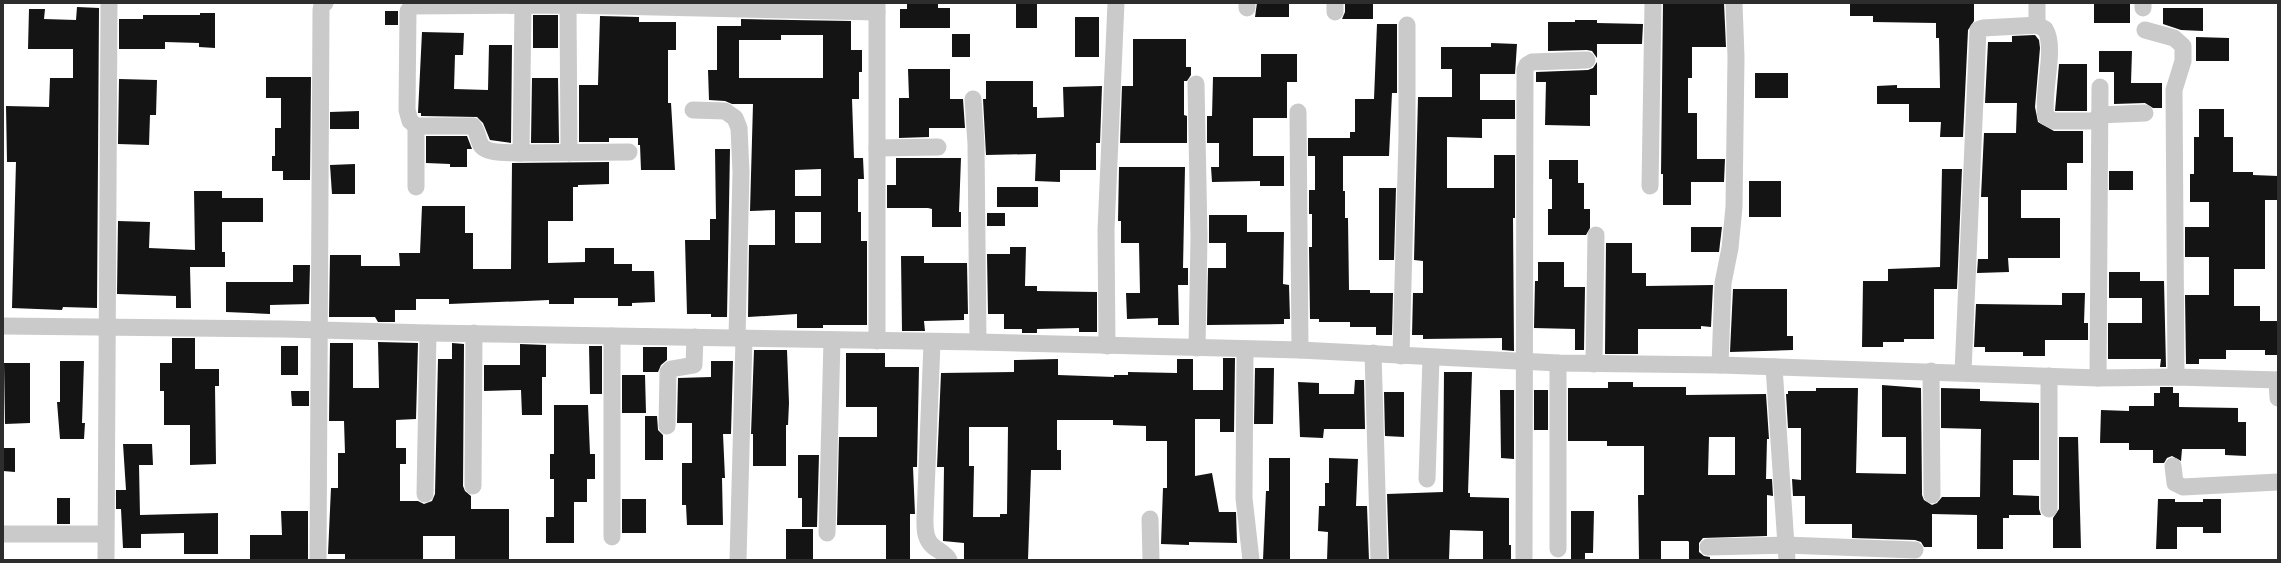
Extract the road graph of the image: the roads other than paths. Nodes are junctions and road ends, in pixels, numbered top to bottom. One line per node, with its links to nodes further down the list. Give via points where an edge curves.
1 (109, 3): 33 (street)
2 (325, 3): 34 (street, via 322,5 321,32)
3 (1116, 3): 44 (street, via 1106,230)
4 (1654, 3): 29 (street)
5 (1734, 3): 54 (street, via 1734,207 1723,283)
6 (2037, 3): 13 (street)
7 (418, 4): 10 (street); 23 (street, via 408,10 407,110 410,121)
8 (562, 4): 9 (street); 10 (street); 28 (street)
9 (735, 5): 11 (street)
10 (523, 6): 27 (street)
11 (877, 8): 25 (street)
12 (1407, 25): 49 (street, via 1407,137)
13 (2037, 25): 22 (street, via 2045,29 2048,37 2046,117 2054,122); 57 (street, via 1983,28 1977,33)
14 (2145, 30): 59 (street, via 2174,38 2183,46 2183,61 2174,90)
15 (1587, 60): 51 (street, via 1532,62 1526,67)
16 (1196, 84): 45 (street)
17 (2100, 87): 22 (street)
18 (973, 99): 42 (street, via 976,144)
19 (693, 110): 39 (street, via 725,111 735,118 739,128)
20 (1298, 112): 47 (street)
21 (2145, 113): 22 (street)
22 (2099, 118): 60 (street)
23 (416, 126): 27 (street, via 473,126 484,149); 30 (street)
24 (938, 147): 25 (street)
25 (877, 148): 41 (street)
26 (629, 152): 28 (street)
27 (521, 153): 28 (street)
28 (569, 153)
29 (1650, 186)
30 (416, 187)
31 (1596, 236): 53 (street)
32 (3, 326): 33 (street)
33 (106, 327): 34 (street); 74 (street)
34 (321, 329): 35 (street); 81 (street, via 318,404)
35 (428, 333): 36 (street); 68 (street)
36 (474, 333): 37 (street); 67 (street)
37 (612, 336): 38 (street); 75 (street)
38 (695, 337): 39 (street); 63 (street, via 694,365 673,368 668,372)
39 (741, 338): 40 (street); 82 (street)
40 (832, 340): 41 (street); 72 (street)
41 (877, 341): 43 (street)
42 (978, 342): 43 (street); 44 (street)
43 (932, 343): 83 (street, via 926,533 930,543)
44 (1107, 346): 45 (street)
45 (1198, 348): 46 (street)
46 (1245, 350): 47 (street); 85 (street, via 1244,498)
47 (1300, 350): 48 (street)
48 (1372, 353): 49 (street); 86 (street)
49 (1401, 356): 50 (street)
50 (1431, 358): 51 (street); 65 (street)
51 (1526, 362): 52 (street); 87 (street)
52 (1558, 363): 53 (street); 77 (street)
53 (1594, 364): 54 (street)
54 (1720, 365): 55 (street)
55 (1774, 367): 56 (street); 79 (street)
56 (1931, 371): 57 (street); 69 (street)
57 (1963, 372): 58 (street)
58 (2049, 376): 60 (street); 70 (street)
59 (2176, 377): 60 (street); 61 (street)
60 (2098, 378)
61 (2278, 380): 62 (street)
62 (2278, 398)
63 (667, 426)
64 (2173, 466): 66 (street, via 2175,483 2183,487)
65 (1427, 479)
66 (2278, 482)
67 (473, 486)
68 (425, 494)
69 (1932, 495)
70 (2049, 509)
71 (1150, 519): 84 (street)
72 (827, 533)
73 (3, 534): 74 (street)
74 (105, 534): 80 (street)
75 (612, 537)
76 (1708, 547): 79 (street)
77 (1558, 549)
78 (1915, 550): 79 (street)
79 (1786, 553)
80 (106, 560)
81 (318, 560)
82 (738, 560)
83 (949, 560)
84 (1151, 560)
85 (1251, 560)
86 (1379, 560)
87 (1524, 560)

